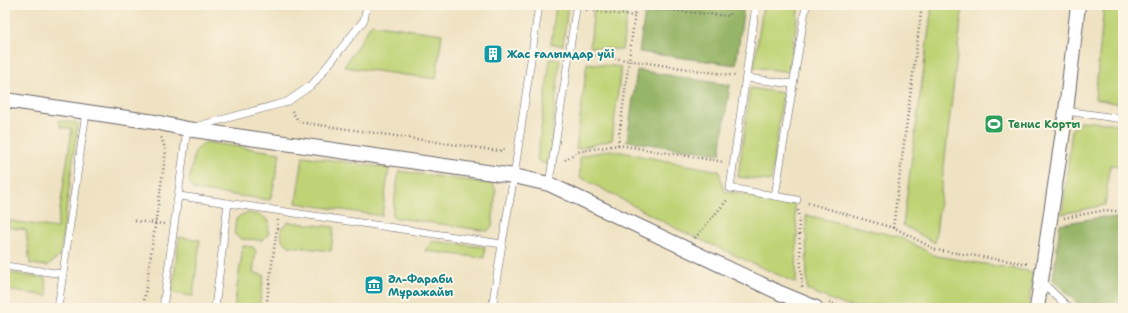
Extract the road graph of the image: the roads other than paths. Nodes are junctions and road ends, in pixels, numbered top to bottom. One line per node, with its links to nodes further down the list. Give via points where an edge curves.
1 (367, 5): 13 (lane, via 364,20 313,84 287,102)
2 (540, 5): 14 (lane)
3 (756, 5): 7 (lane)
4 (806, 5): 8 (lane)
5 (1078, 5): 10 (street)
6 (576, 9): 15 (lane)
7 (747, 78): 8 (lane); 17 (lane, via 730,188)
8 (793, 84): 17 (lane)
9 (5, 100): 11 (street)
10 (1066, 111): 12 (lane); 23 (street)
11 (86, 112): 13 (street); 22 (lane)
12 (1123, 119)
13 (187, 129): 14 (street); 16 (lane)
14 (514, 176): 15 (street); 20 (lane)
15 (549, 184): 28 (street)
16 (180, 196): 19 (lane); 25 (lane)
17 (775, 196): 18 (lane)
18 (798, 200)
19 (228, 202): 20 (lane); 26 (lane)
20 (502, 244): 27 (lane)
21 (5, 266): 22 (lane)
22 (63, 274): 24 (lane)
23 (1041, 281): 29 (street); 30 (lane)
24 (58, 308)
25 (163, 308)
26 (215, 308)
27 (492, 308)
28 (816, 308)
29 (1037, 308)
30 (1069, 308)

